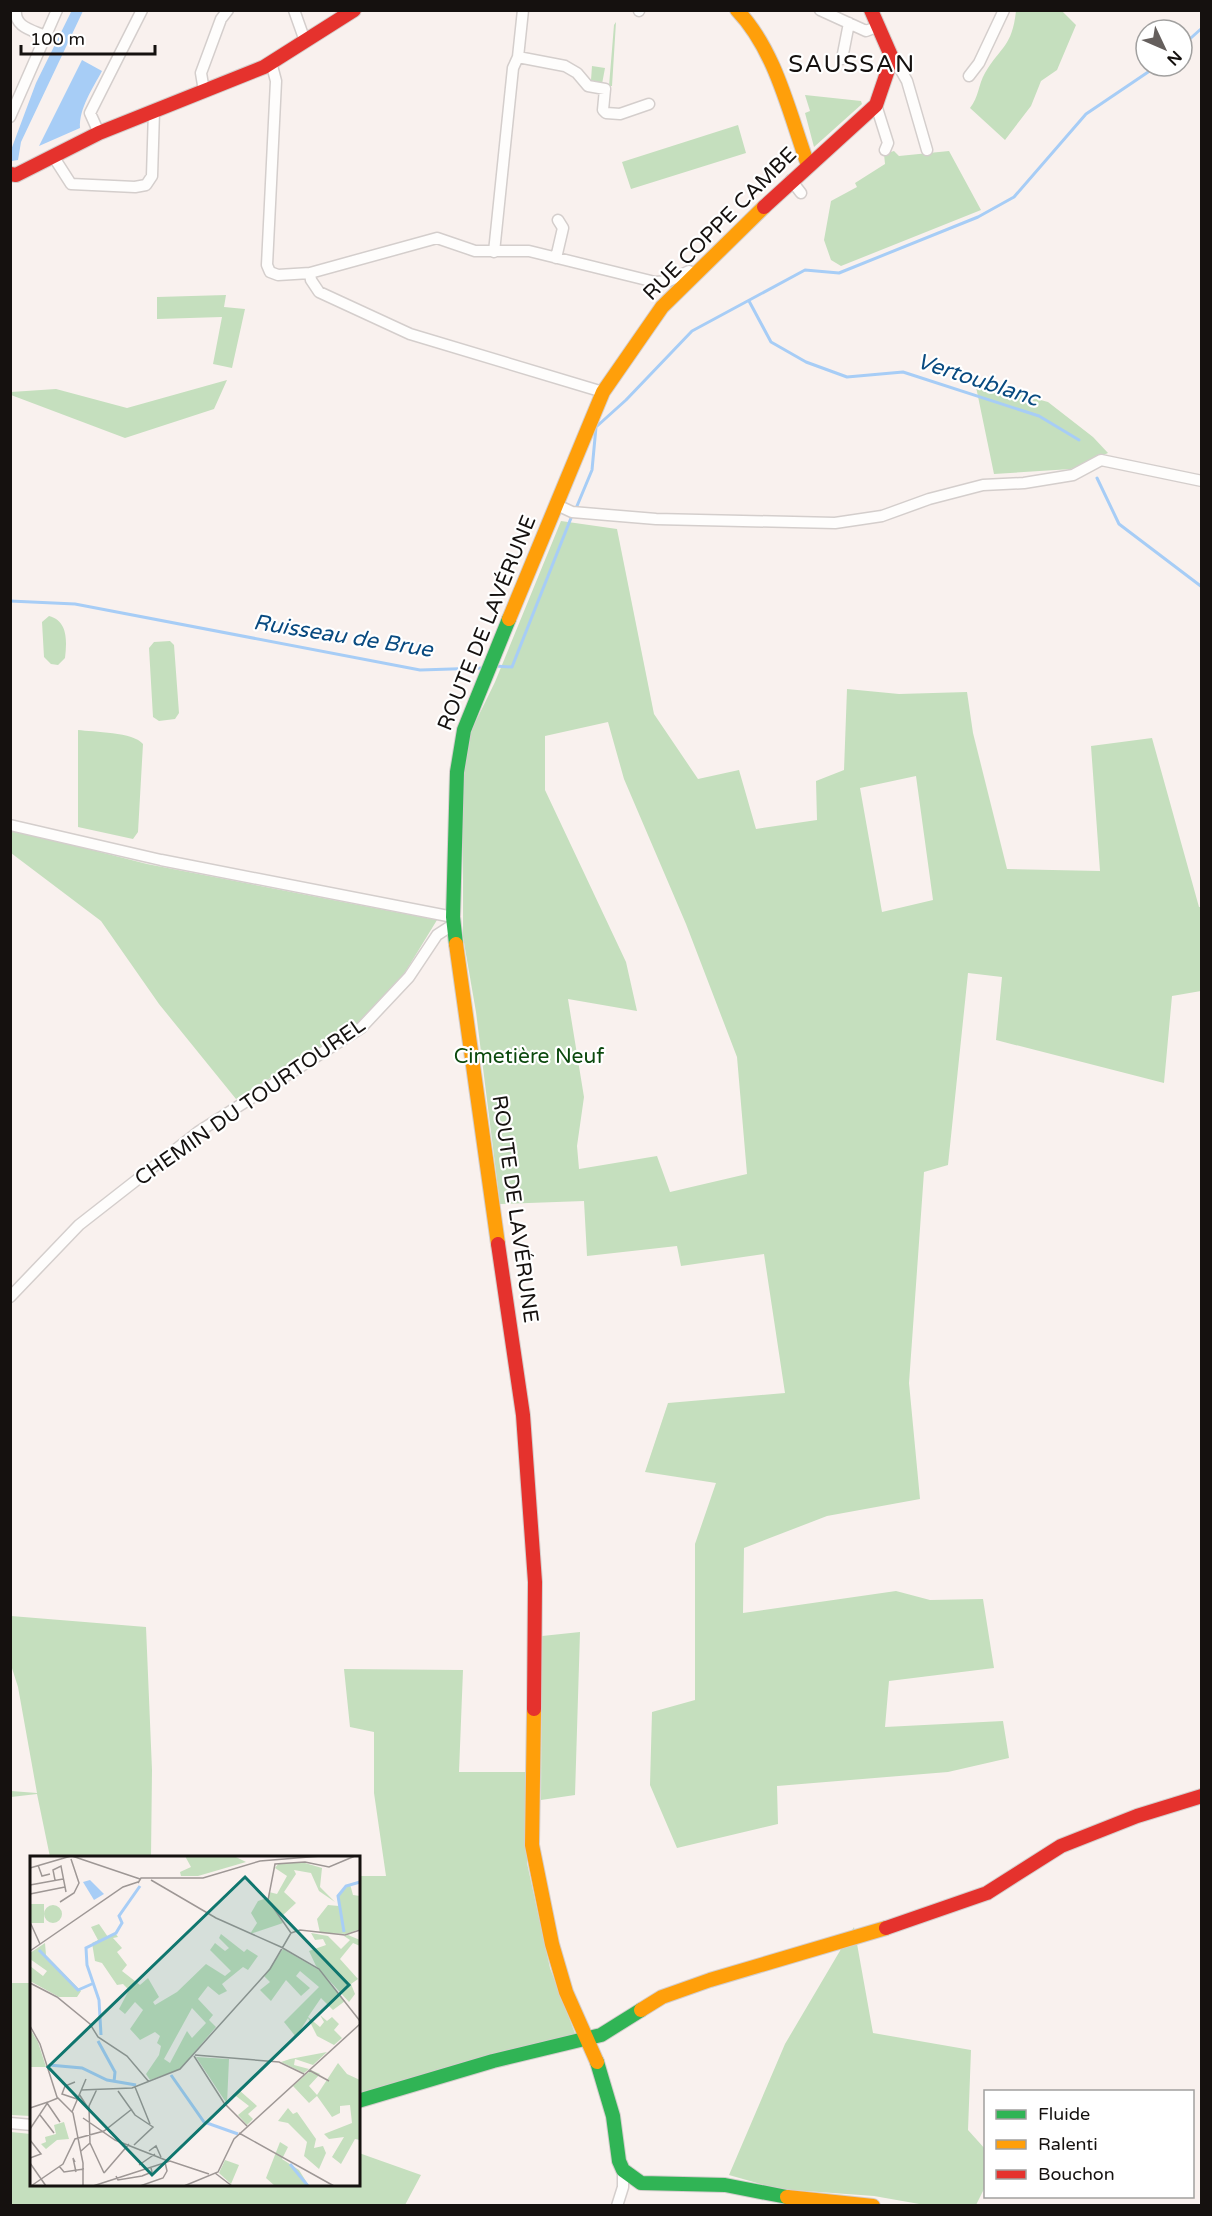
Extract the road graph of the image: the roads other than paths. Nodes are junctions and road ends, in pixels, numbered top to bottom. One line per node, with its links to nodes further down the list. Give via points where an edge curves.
1 (16, 10): 15 (street, via 21,26)
2 (57, 10): 15 (street)
3 (142, 10): 27 (street, via 90,113)
4 (228, 10): 22 (street, via 201,73)
5 (294, 10): 16 (street)
6 (354, 10): 16 (street)
7 (523, 10): 17 (street)
8 (737, 10): 12 (street)
9 (871, 10): 14 (street)
10 (1004, 10): 21 (street)
11 (825, 11): 13 (street)
12 (748, 16): 31 (street, via 785,99)
13 (849, 22): 14 (street, via 866,31); 18 (street)
14 (879, 26): 20 (street, via 891,52)
15 (45, 36): 26 (street)
16 (305, 41): 19 (street)
17 (518, 57): 23 (street, via 565,66 588,86 605,89 606,113 621,114); 36 (street, via 513,68)
18 (842, 59)
19 (271, 63): 22 (street); 38 (street, via 276,81 267,265 270,272 278,275)
20 (891, 64): 24 (street, RUE COPPE CAMBE); 29 (street, via 899,67 907,81)
21 (969, 76)
22 (204, 91): 25 (street)
23 (649, 104)
24 (876, 105): 28 (street, via 888,143); 31 (street, RUE COPPE CAMBE)
25 (154, 111): 27 (street); 30 (street, via 152,176 146,185 71,184)
26 (10, 117)
27 (99, 133): 30 (street)
28 (885, 150)
29 (927, 150)
30 (53, 156): 32 (street)
31 (808, 165): 33 (street, RUE COPPE CAMBE)
32 (14, 175)
33 (791, 180): 34 (street); 39 (street, RUE COPPE CAMBE)
34 (801, 193)
35 (558, 220): 37 (street, via 562,228)
36 (494, 252): 37 (street, via 529,252); 38 (street, via 475,251 437,237)
37 (556, 258): 39 (street, via 655,282 669,281 689,271)
38 (310, 273): 40 (street, via 319,292 410,334)
39 (696, 275): 40 (street, RUE COPPE CAMBE, via 662,307)
40 (603, 392): 41 (street, RUE COPPE CAMBE)
41 (588, 423): 43 (street, ROUTE DE LAVÉRUNE)
42 (1202, 481): 43 (street, via 1101,460 1073,475 983,485 882,516 835,523 656,519 572,512)
43 (557, 505): 45 (street, ROUTE DE LAVÉRUNE, via 464,730 460,747)
44 (10, 825): 45 (street)
45 (454, 920): 46 (street, CHEMIN DU TOURTOUREL, via 437,935 409,977 361,1028 198,1132 79,1225); 48 (street, ROUTE DE LAVÉRUNE, via 523,1415 535,1582 532,1845 552,1944)
46 (10, 1297)
47 (1202, 1796): 48 (street, via 1061,1846 987,1893 662,1997 601,2035)
48 (585, 2039): 49 (street); 52 (street, ROUTE DE LAVÉRUNE, via 601,2071)
49 (360, 2100)
50 (10, 2123): 51 (street)
51 (30, 2125)
52 (623, 2170): 53 (street); 54 (street, via 641,2183 725,2185 782,2196)
53 (617, 2205)
54 (873, 2205)

